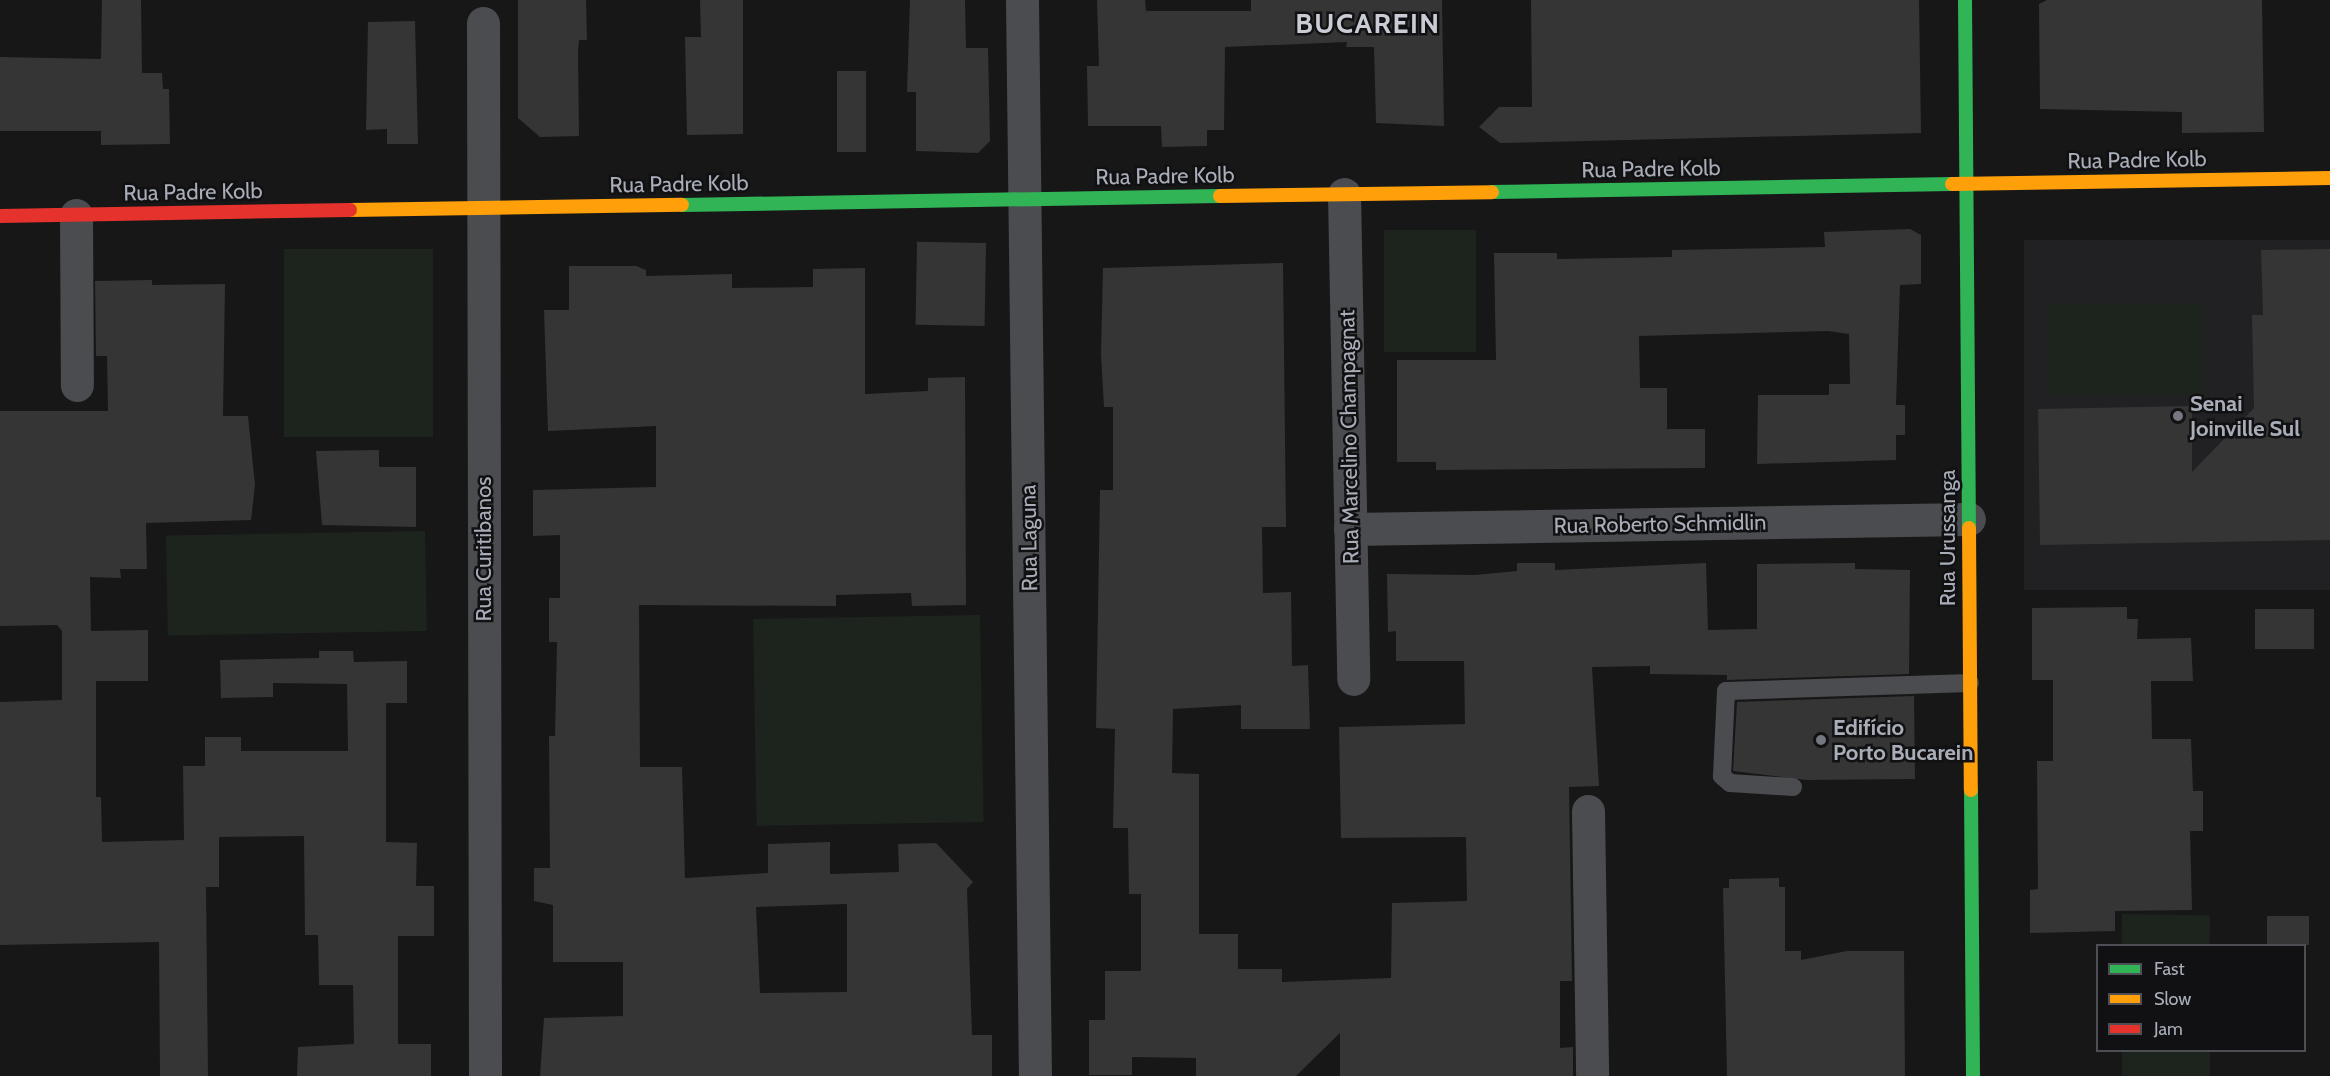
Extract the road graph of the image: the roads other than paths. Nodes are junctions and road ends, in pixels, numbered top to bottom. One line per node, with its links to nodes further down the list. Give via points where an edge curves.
1 (1022, 0): 7 (street, Rua Laguna)
2 (1965, 0): 5 (main road, Rua Urussanga)
3 (483, 22): 8 (street, Rua Curitibanos)
4 (2330, 178): 5 (main road, Rua Padre Kolb)
5 (1966, 184): 6 (main road, Rua Padre Kolb); 12 (main road, Rua Urussanga)
6 (1344, 194): 7 (main road, Rua Padre Kolb); 13 (street, Rua Marcelino Champagnat)
7 (1024, 199): 8 (main road, Rua Padre Kolb); 19 (street, Rua Laguna)
8 (484, 208): 9 (main road, Rua Padre Kolb); 18 (street, Rua Curitibanos)
9 (76, 215): 10 (main road, Rua Padre Kolb); 11 (street)
10 (0, 216)
11 (77, 385)
12 (1969, 519): 13 (street, Rua Roberto Schmidlin); 15 (main road, Rua Urussanga)
13 (1350, 529): 14 (street, Rua Marcelino Champagnat)
14 (1353, 679)
15 (1970, 683): 16 (lane, via 1726,691 1722,776 1730,783); 21 (main road, Rua Urussanga)
16 (1793, 787)
17 (1588, 811): 20 (street)
18 (486, 1076)
19 (1035, 1076)
20 (1593, 1076)
21 (1973, 1076)

